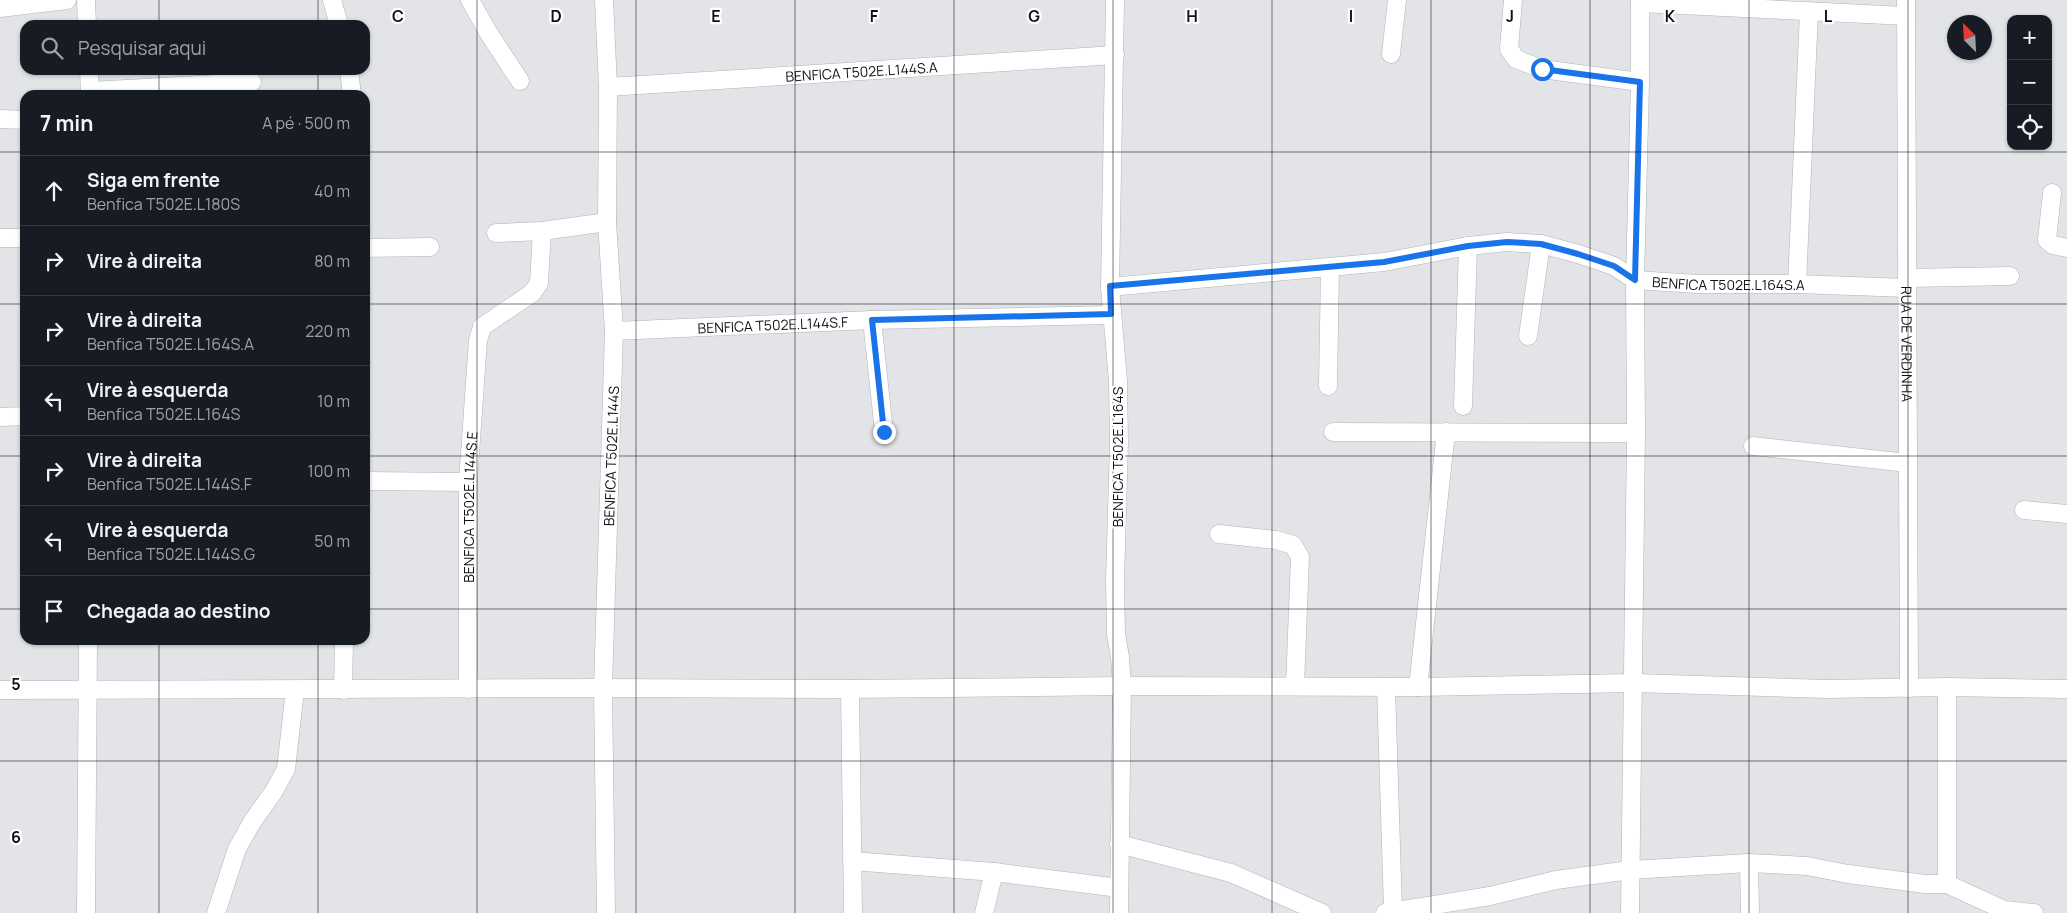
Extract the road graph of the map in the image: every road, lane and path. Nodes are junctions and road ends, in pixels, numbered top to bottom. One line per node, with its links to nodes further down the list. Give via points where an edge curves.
1 (68, 0): 10 (street)
2 (86, 0): 13 (street)
3 (332, 0): 14 (street)
4 (470, 0): 19 (street)
5 (604, 0): 22 (street, BENFICA T502E.L144S)
6 (1115, 0): 16 (street, BENFICA T502E.L164S)
7 (1397, 0): 15 (street)
8 (1513, 0): 21 (street, via 1509,49 1516,59 1542,69)
9 (1640, 2): 12 (street); 21 (street)
10 (0, 8)
11 (1906, 8): 12 (street); 42 (street, RUA DE VERDINHA)
12 (1809, 12): 43 (street)
13 (87, 20)
14 (338, 20)
15 (1390, 54)
16 (1115, 56): 22 (street, BENFICA T502E.L144S.A); 44 (street, BENFICA T502E.L164S)
17 (90, 75): 23 (street)
18 (350, 75): 25 (street)
19 (520, 81)
20 (252, 82): 24 (street)
21 (1640, 82): 41 (street)
22 (608, 87): 29 (street, BENFICA T502E.L144S)
23 (90, 90)
24 (134, 90)
25 (351, 90)
26 (0, 119): 27 (street)
27 (20, 120)
28 (2052, 193): 38 (street, via 2047,240)
29 (607, 222): 30 (street); 47 (street, BENFICA T502E.L144S)
30 (542, 230): 31 (street); 60 (street, BENFICA T502E.L144S.E, via 539,283 532,293 482,326 478,340)
31 (496, 232)
32 (0, 238): 33 (street)
33 (20, 238)
34 (1541, 244): 35 (street, BENFICA T502E.L164S.A, via 1507,242); 41 (street, BENFICA T502E.L164S.A, via 1614,266); 48 (street)
35 (1468, 246): 39 (street, BENFICA T502E.L164S.A, via 1384,262); 50 (street)
36 (370, 248): 37 (street)
37 (430, 248)
38 (2067, 248)
39 (1330, 267): 44 (street, BENFICA T502E.L164S.A); 49 (street)
40 (2010, 276): 42 (street, BENFICA T502E.L164S.A)
41 (1635, 280): 43 (street, BENFICA T502E.L164S.A); 56 (street)
42 (1907, 283): 43 (street, BENFICA T502E.L164S.A); 58 (street, RUA DE VERDINHA)
43 (1797, 284)
44 (1110, 286): 45 (street, BENFICA T502E.L164S)
45 (1111, 314): 46 (street, BENFICA T502E.L144S.F); 67 (street, BENFICA T502E.L164S, via 1118,381 1116,634)
46 (872, 320): 47 (street, BENFICA T502E.L144S.F); 53 (street)
47 (614, 331): 72 (street, BENFICA T502E.L144S)
48 (1528, 336)
49 (1328, 386)
50 (1463, 406)
51 (20, 416): 52 (street)
52 (0, 417)
53 (884, 432)
54 (1333, 432): 55 (street)
55 (1446, 432): 56 (street); 70 (street)
56 (1636, 433): 66 (street)
57 (1753, 446): 58 (street)
58 (1908, 463): 73 (street, RUA DE VERDINHA)
59 (370, 481): 60 (street)
60 (468, 482): 75 (street, BENFICA T502E.L144S.E)
61 (2024, 510): 62 (street)
62 (2067, 514)
63 (1219, 534): 68 (street, via 1285,542 1293,545 1300,557)
64 (88, 645): 74 (street)
65 (344, 645): 79 (street)
66 (1634, 683): 70 (street); 73 (street, via 1826,689); 84 (street)
67 (1122, 686): 68 (street); 80 (street); 81 (street, BENFICA T502E.L164S)
68 (1295, 686): 69 (street)
69 (1386, 687): 70 (street); 88 (street)
70 (1418, 687)
71 (1947, 687): 73 (street); 76 (street); 86 (street)
72 (603, 688): 75 (street); 80 (street); 91 (street, BENFICA T502E.L144S)
73 (1909, 688)
74 (89, 689): 77 (street); 78 (street); 89 (street)
75 (468, 689): 79 (street)
76 (2067, 689)
77 (0, 690)
78 (295, 690): 79 (street); 90 (street, via 286,769 237,849)
79 (343, 690)
80 (850, 690): 82 (street)
81 (1119, 844): 87 (street, BENFICA T502E.L164S); 95 (street, via 1231,873)
82 (852, 861): 85 (street); 92 (street)
83 (1749, 863): 84 (street); 86 (street, via 1808,866 1925,884); 97 (street)
84 (1630, 870): 88 (street, via 1556,880 1490,896); 96 (street)
85 (994, 872): 87 (street); 93 (street)
86 (1947, 884): 98 (street, via 2004,910)
87 (1119, 888): 94 (street, BENFICA T502E.L164S)
88 (1389, 912)
89 (86, 913)
90 (216, 913)
91 (606, 913)
92 (853, 913)
93 (984, 913)
94 (1119, 913)
95 (1322, 913)
96 (1630, 913)
97 (1750, 913)
98 (2034, 913)

